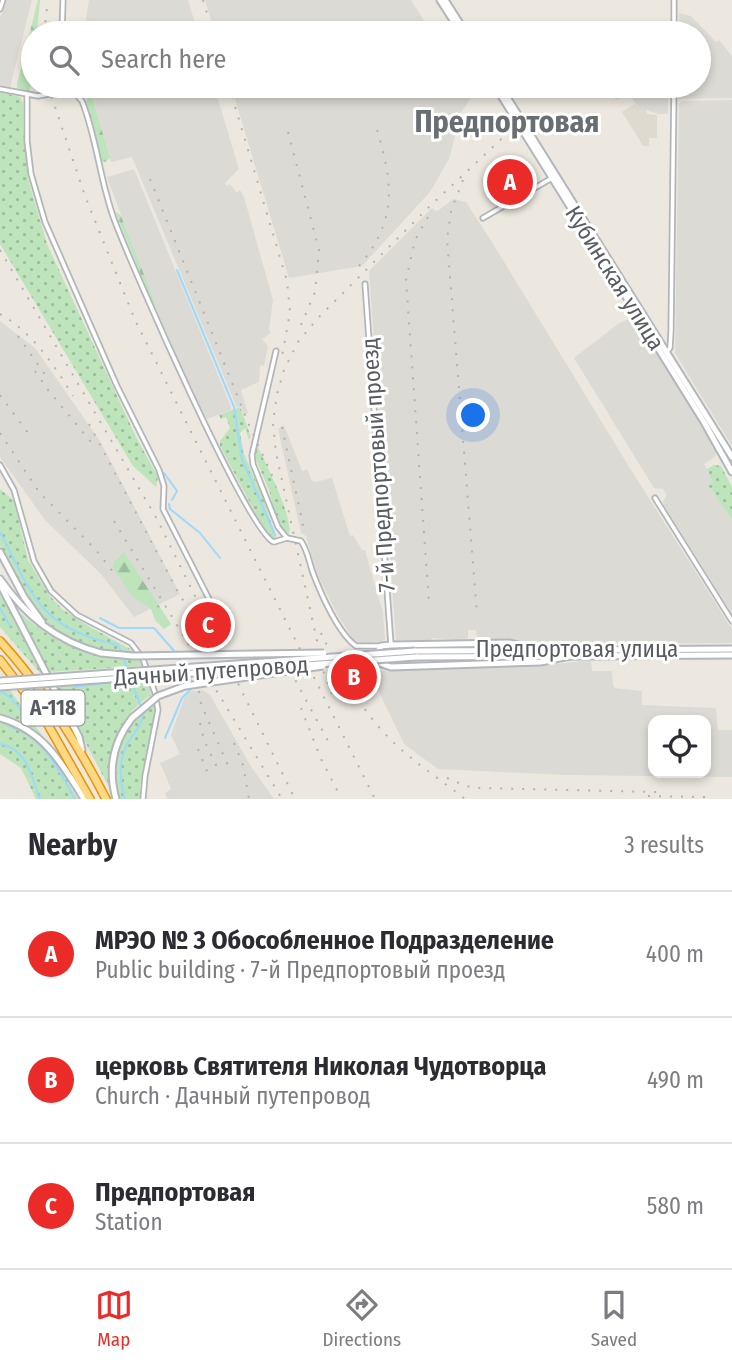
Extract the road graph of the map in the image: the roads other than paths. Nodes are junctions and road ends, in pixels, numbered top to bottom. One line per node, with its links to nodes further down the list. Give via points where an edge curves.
1 (3, 0): 5 (street)
2 (63, 0): 6 (street)
3 (442, 0): 7 (main road)
4 (674, 0): 8 (street)
5 (0, 9)
6 (62, 21)
7 (456, 21)
8 (674, 21)
9 (0, 89): 10 (street)
10 (21, 94)
11 (27, 98): 27 (street, via 30,165 45,222 159,470 163,509)
12 (79, 98): 24 (street, via 121,237 188,389 265,536 274,542)
13 (505, 98): 15 (main road, Кубинская улица)
14 (674, 98): 19 (street, via 671,331)
15 (555, 176): 16 (street); 19 (main road, Кубинская улица)
16 (483, 218)
17 (366, 285): 31 (street, 7-й Предпортовый проезд)
18 (276, 351): 24 (street, via 252,455 272,515)
19 (665, 354): 20 (main road, Кубинская улица); 22 (main road, Кубинская улица)
20 (732, 457)
21 (0, 465): 49 (street, via 14,490 34,561 51,591 77,615 131,643 143,659 158,710)
22 (732, 472)
23 (655, 498): 28 (street)
24 (287, 538): 32 (street, via 301,541 305,547 313,574 351,643 362,648)
25 (0, 552): 29 (main road, via 24,597)
26 (0, 582): 29 (main road, via 27,614); 44 (main road, via 79,737)
27 (209, 599)
28 (732, 621)
29 (49, 630): 35 (main road, bridge, via 101,653 133,656)
30 (0, 641): 44 (highway, А-118, via 52,707)
31 (391, 645): 32 (main road); 33 (main road, via 509,643)
32 (381, 646): 37 (main road, via 379,662 391,667 541,662)
33 (534, 649): 34 (main road, Предпортовая улица); 36 (main road, Предпортовая улица)
34 (732, 649)
35 (359, 654): 36 (main road, Дачный путепровод, bridge); 41 (main road, Дачный путепровод, bridge)
36 (422, 654): 37 (main road, Предпортовая улица); 40 (main road, Дачный путепровод, bridge)
37 (574, 655): 38 (main road, Предпортовая улица)
38 (730, 656)
39 (0, 660): 46 (highway, А-118, via 43,716)
40 (353, 661): 42 (main road, Дачный путепровод, bridge); 48 (main road, bridge, via 185,686 158,696 121,732 113,757)
41 (0, 681)
42 (0, 687)
43 (0, 718): 45 (main road, via 24,727 44,742)
44 (84, 758): 47 (highway, А-118)
45 (83, 799)
46 (90, 799)
47 (106, 799)
48 (116, 799)
49 (143, 799)

